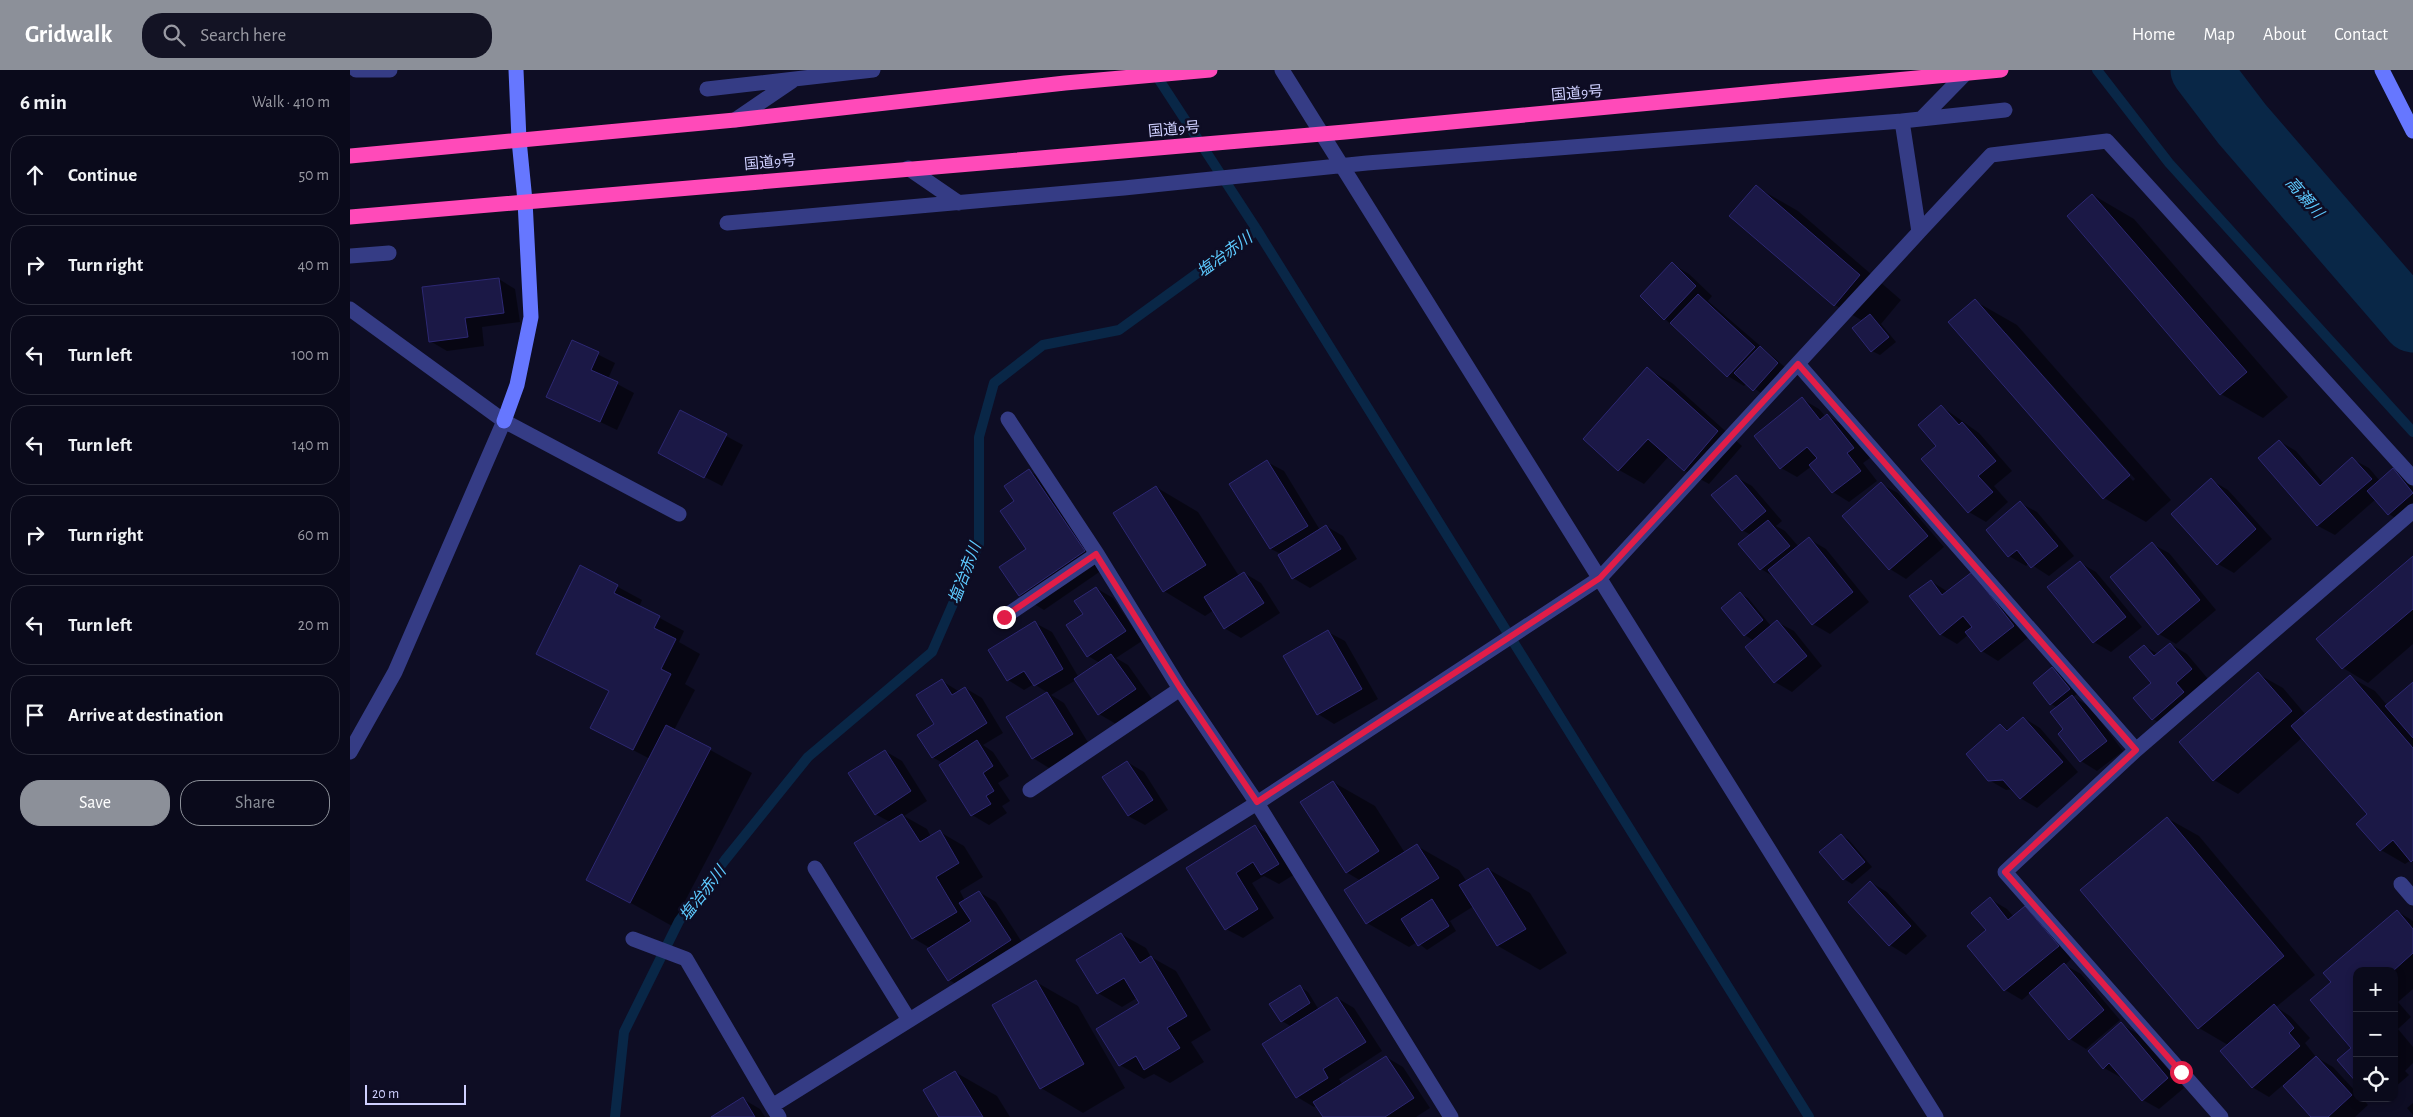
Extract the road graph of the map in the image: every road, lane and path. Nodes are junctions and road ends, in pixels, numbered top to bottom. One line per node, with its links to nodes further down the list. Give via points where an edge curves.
1 (356, 70): 2 (street)
2 (390, 70)
3 (516, 70): 17 (street)
4 (873, 70): 10 (street)
5 (1210, 70): 14 (highway)
6 (1282, 70): 35 (street)
7 (2001, 70): 9 (highway, 国道9号)
8 (2382, 70): 16 (street)
9 (1966, 73): 13 (street); 19 (highway, 国道9号, via 1345,132)
10 (795, 79): 11 (street); 14 (street)
11 (706, 89)
12 (2004, 110): 13 (street)
13 (1922, 118): 15 (street)
14 (735, 120): 17 (highway)
15 (1902, 121): 21 (street, via 1367,163); 24 (street)
16 (2413, 131)
17 (519, 140): 18 (highway); 20 (street)
18 (350, 156)
19 (908, 168): 20 (highway, 国道9号); 21 (street)
20 (525, 201): 22 (highway, 国道9号); 30 (street, via 531,318 517,385)
21 (959, 203): 23 (street)
22 (350, 217)
23 (727, 223)
24 (1920, 232): 28 (street); 31 (street, via 1991,154 2107,141)
25 (389, 253): 26 (street)
26 (350, 256)
27 (350, 309): 30 (street)
28 (1798, 364): 35 (street); 38 (street)
29 (1008, 419): 34 (street)
30 (504, 421): 33 (street); 39 (street, via 395,672)
31 (2413, 478)
32 (2413, 511): 38 (street)
33 (679, 514)
34 (1096, 554): 36 (street); 37 (street)
35 (1600, 578): 41 (street); 49 (street)
36 (1004, 617)
37 (1180, 688): 40 (street); 41 (street)
38 (2136, 750): 50 (street, via 2005,872)
39 (350, 752)
40 (1030, 790)
41 (1257, 802): 46 (street); 48 (street)
42 (815, 868): 46 (street)
43 (2401, 884): 44 (street)
44 (2413, 898)
45 (633, 939): 47 (street, via 686,960)
46 (909, 1020): 47 (street)
47 (776, 1111)
48 (1451, 1117)
49 (1936, 1117)
50 (2221, 1117)

